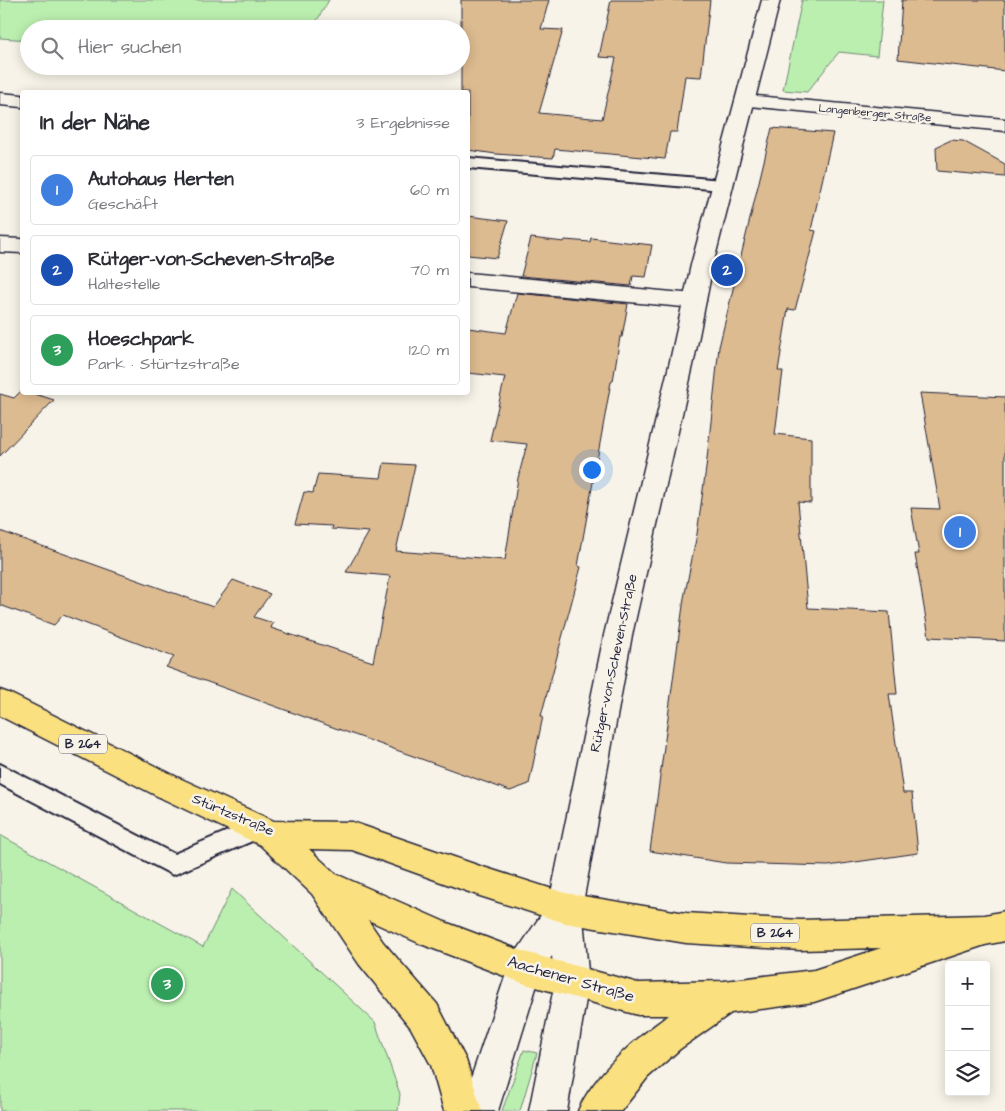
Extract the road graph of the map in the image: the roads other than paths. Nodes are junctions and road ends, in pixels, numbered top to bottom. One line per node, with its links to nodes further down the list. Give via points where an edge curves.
1 (771, 0): 4 (street, Rütger-von-Scheven-Straße)
2 (0, 99): 3 (street)
3 (20, 101)
4 (746, 101): 5 (street, Langenberger Straße); 7 (street, Rütger-von-Scheven-Straße)
5 (1005, 125)
6 (470, 163): 7 (lane)
7 (722, 185): 11 (street, Rütger-von-Scheven-Straße)
8 (0, 245): 9 (street)
9 (20, 246)
10 (470, 280): 11 (street)
11 (694, 301): 16 (street, Rütger-von-Scheven-Straße, via 618,635)
12 (0, 702): 14 (main road, Stürtzstraße / B 264)
13 (0, 773): 14 (lane, via 173,865)
14 (264, 832): 15 (main road, Aachener Straße / B 264); 16 (main road, Stürtzstraße / B 264, via 352,836)
15 (324, 884): 18 (main road, Aachener Straße / B 264, via 440,936); 21 (main road, via 371,953 424,1016 448,1060)
16 (565, 908): 17 (main road, Aachener Straße / B 264, via 686,928 771,933); 18 (street); 19 (street)
17 (995, 928): 20 (main road, Aachener Straße / B 264, via 814,986)
18 (525, 968): 19 (main road, Aachener Straße / B 264); 22 (street)
19 (572, 982): 20 (main road, Aachener Straße / B 264, via 638,999); 23 (street)
20 (724, 997): 24 (main road, via 642,1059)
21 (463, 1111)
22 (479, 1111)
23 (548, 1111)
24 (597, 1111)

